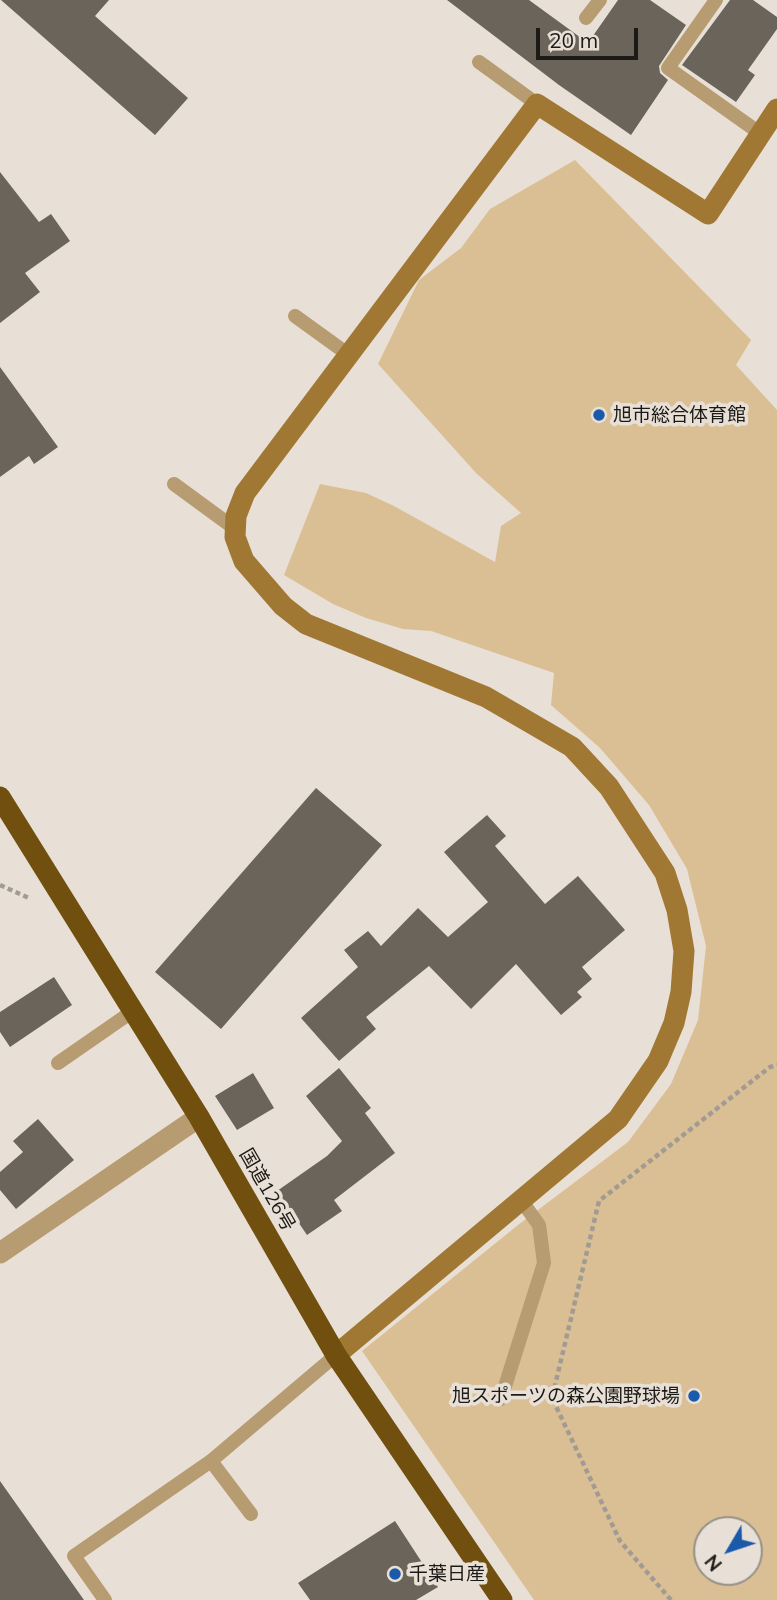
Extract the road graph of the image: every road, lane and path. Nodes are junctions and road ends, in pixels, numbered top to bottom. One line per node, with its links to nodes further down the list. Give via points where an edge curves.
1 (600, 0): 3 (lane)
2 (716, 0): 7 (lane, via 668,68)
3 (586, 18)
4 (479, 62): 5 (lane)
5 (537, 104): 7 (street, via 708,214); 9 (street)
6 (777, 109): 7 (street)
7 (761, 134)
8 (295, 316): 9 (lane)
9 (349, 355): 11 (street, via 245,493)
10 (174, 484): 11 (lane)
11 (234, 528): 17 (street, via 244,561 283,606 306,624 486,697 572,747 609,787 665,873 684,951 674,1023 658,1061 618,1119)
12 (0, 797): 13 (highway, 国道126号)
13 (133, 1011): 14 (lane); 16 (highway, 国道126号)
14 (58, 1063)
15 (777, 1065): 25 (path, via 599,1202 552,1398 620,1541)
16 (199, 1117): 18 (street); 19 (highway, 国道126号)
17 (521, 1200): 19 (street); 20 (lane, via 539,1225 544,1263)
18 (0, 1253)
19 (336, 1356): 21 (lane); 24 (highway, 国道126号)
20 (501, 1399)
21 (211, 1461): 22 (lane); 23 (lane, via 74,1556)
22 (251, 1514)
23 (106, 1600)
24 (502, 1600)
25 (671, 1600)

